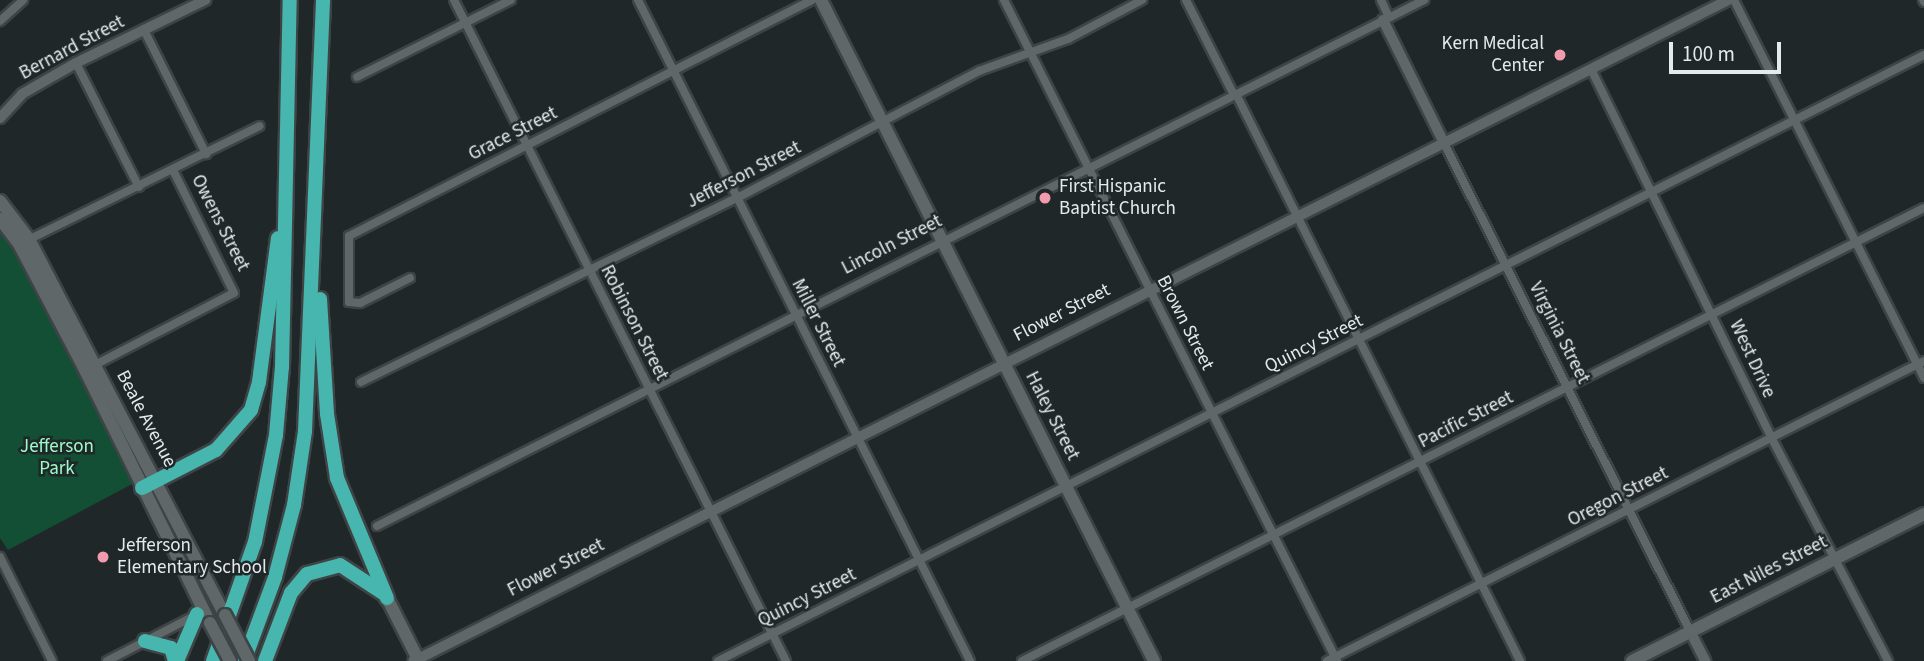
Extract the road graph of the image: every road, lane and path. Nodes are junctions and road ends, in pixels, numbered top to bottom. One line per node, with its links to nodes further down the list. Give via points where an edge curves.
1 (23, 0): 18 (street)
2 (205, 0): 20 (street, Bernard Street)
3 (290, 0): 37 (highway)
4 (323, 0): 45 (highway)
5 (454, 0): 19 (street, Robinson Street)
6 (511, 0): 19 (street)
7 (638, 0): 25 (street, Miller Street)
8 (812, 0): 25 (street, Grace Street)
9 (821, 0): 29 (main road, Haley Street)
10 (1004, 0): 21 (street, Brown Street)
11 (1142, 0): 21 (street, Jefferson Street, via 1068,39)
12 (1186, 0): 27 (street)
13 (1381, 0): 17 (street, Virginia Street)
14 (1424, 0): 17 (street, Lincoln Street)
15 (1728, 0): 24 (street, Flower Street)
16 (1734, 0): 30 (street)
17 (1386, 19): 27 (street, Lincoln Street); 32 (street, Virginia Street)
18 (0, 21)
19 (466, 23): 26 (street); 33 (street, Robinson Street)
20 (144, 30): 23 (street, Bernard Street); 34 (street)
21 (1028, 50): 29 (street, Jefferson Street); 35 (street, Brown Street)
22 (1924, 55): 30 (street, Quincy Street)
23 (76, 63): 28 (street, Bernard Street, via 22,94); 38 (street)
24 (1591, 69): 32 (street, Flower Street); 39 (street, West Drive)
25 (673, 71): 33 (street, Grace Street); 40 (street, Miller Street)
26 (357, 77)
27 (1235, 95): 35 (street, Lincoln Street); 43 (street)
28 (0, 118)
29 (881, 120): 40 (street, Jefferson Street); 46 (main road, Haley Street)
30 (1794, 120): 39 (street, Quincy Street); 48 (street)
31 (260, 126): 34 (street)
32 (1444, 143): 43 (street, Flower Street); 49 (street, Virginia Street)
33 (527, 145): 50 (street, Robinson Street); 51 (street, Grace Street, via 349,236 349,302 360,303)
34 (206, 153): 36 (street)
35 (1088, 168): 46 (street, Lincoln Street); 52 (street, Brown Street)
36 (173, 170): 38 (street); 58 (street, Owens Street, via 234,293)
37 (286, 178): 67 (highway, via 259,382 251,410 216,450); 91 (highway, via 282,367 270,472 236,606)
38 (139, 187): 47 (street)
39 (1652, 191): 49 (street, Quincy Street); 53 (street, West Drive)
40 (737, 198): 50 (street, Jefferson Street); 54 (street, Miller Street)
41 (0, 201): 47 (main road, Beale Avenue)
42 (1924, 208): 48 (street, Pacific Street)
43 (1298, 217): 52 (street, Flower Street); 55 (street)
44 (0, 219): 47 (main road, Beale Avenue)
45 (315, 220): 79 (highway, via 331,448 351,517); 93 (highway, via 308,400 300,467 275,577)
46 (943, 241): 54 (street, Lincoln Street); 57 (main road, Haley Street)
47 (24, 242): 58 (main road, Beale Avenue)
48 (1856, 242): 53 (street, Pacific Street); 56 (street)
49 (1506, 265): 55 (street, Quincy Street); 61 (street, Virginia Street)
50 (589, 269): 60 (street, Jefferson Street); 62 (street, Robinson Street)
51 (411, 278)
52 (1151, 290): 57 (street, Flower Street); 63 (street, Brown Street)
53 (1714, 314): 61 (street, Pacific Street); 64 (street, West Drive)
54 (796, 315): 62 (street, Lincoln Street); 65 (street, Miller Street)
55 (1359, 339): 63 (street, Quincy Street); 66 (street)
56 (1921, 363): 59 (street); 64 (street, Oregon Street)
57 (1004, 364): 65 (street, Flower Street); 68 (main road, Haley Street)
58 (90, 367): 67 (main road, Beale Avenue); 69 (main road, Beale Avenue)
59 (1924, 378)
60 (361, 382)
61 (1567, 387): 66 (street, Pacific Street); 70 (street, Virginia Street)
62 (650, 389): 71 (street, Robinson Street); 73 (street, Lincoln Street)
63 (1212, 412): 68 (street, Quincy Street); 74 (street, Brown Street)
64 (1771, 437): 70 (street, Oregon Street); 75 (street, West Drive)
65 (858, 438): 71 (street, Flower Street); 76 (street, Miller Street)
66 (1420, 461): 74 (street, Pacific Street); 78 (street)
67 (157, 480): 69 (highway); 80 (main road, Beale Avenue)
68 (1066, 486): 76 (street, Quincy Street); 81 (main road, Haley Street)
69 (142, 488): 82 (main road, Beale Avenue)
70 (1629, 509): 78 (street, Oregon Street); 83 (street, Virginia Street)
71 (711, 511): 84 (street, Robinson Street); 86 (street, Flower Street)
72 (1924, 513): 75 (main road, East Niles Street)
73 (377, 526)
74 (1274, 535): 81 (street, Pacific Street); 87 (street, Brown Street)
75 (1833, 559): 83 (main road, East Niles Street); 103 (street, West Drive)
76 (919, 560): 84 (street, Quincy Street); 97 (street, Miller Street)
77 (1, 561): 88 (street)
78 (1482, 583): 87 (street, Oregon Street); 100 (street)
79 (387, 598): 86 (main road); 94 (highway, via 364,577 340,565 307,574 291,593)
80 (218, 602): 82 (main road); 93 (main road, Beale Avenue, bridge)
81 (1127, 608): 98 (street, Pacific Street); 99 (main road, Haley Street)
82 (200, 612): 85 (street); 90 (highway); 92 (main road, Beale Avenue, bridge)
83 (1690, 631): 101 (main road, East Niles Street); 102 (street, Virginia Street)
84 (773, 634): 95 (street, Quincy Street); 96 (street, Robinson Street)
85 (145, 641): 89 (street); 90 (highway, via 163,643)
86 (417, 660)
87 (1333, 660)
88 (52, 661)
89 (107, 661)
90 (176, 661)
91 (212, 661)
92 (230, 661)
93 (246, 661)
94 (265, 661)
95 (718, 661)
96 (786, 661)
97 (970, 661)
98 (1022, 661)
99 (1154, 661)
100 (1520, 661)
101 (1632, 661)
102 (1705, 661)
103 (1888, 661)

